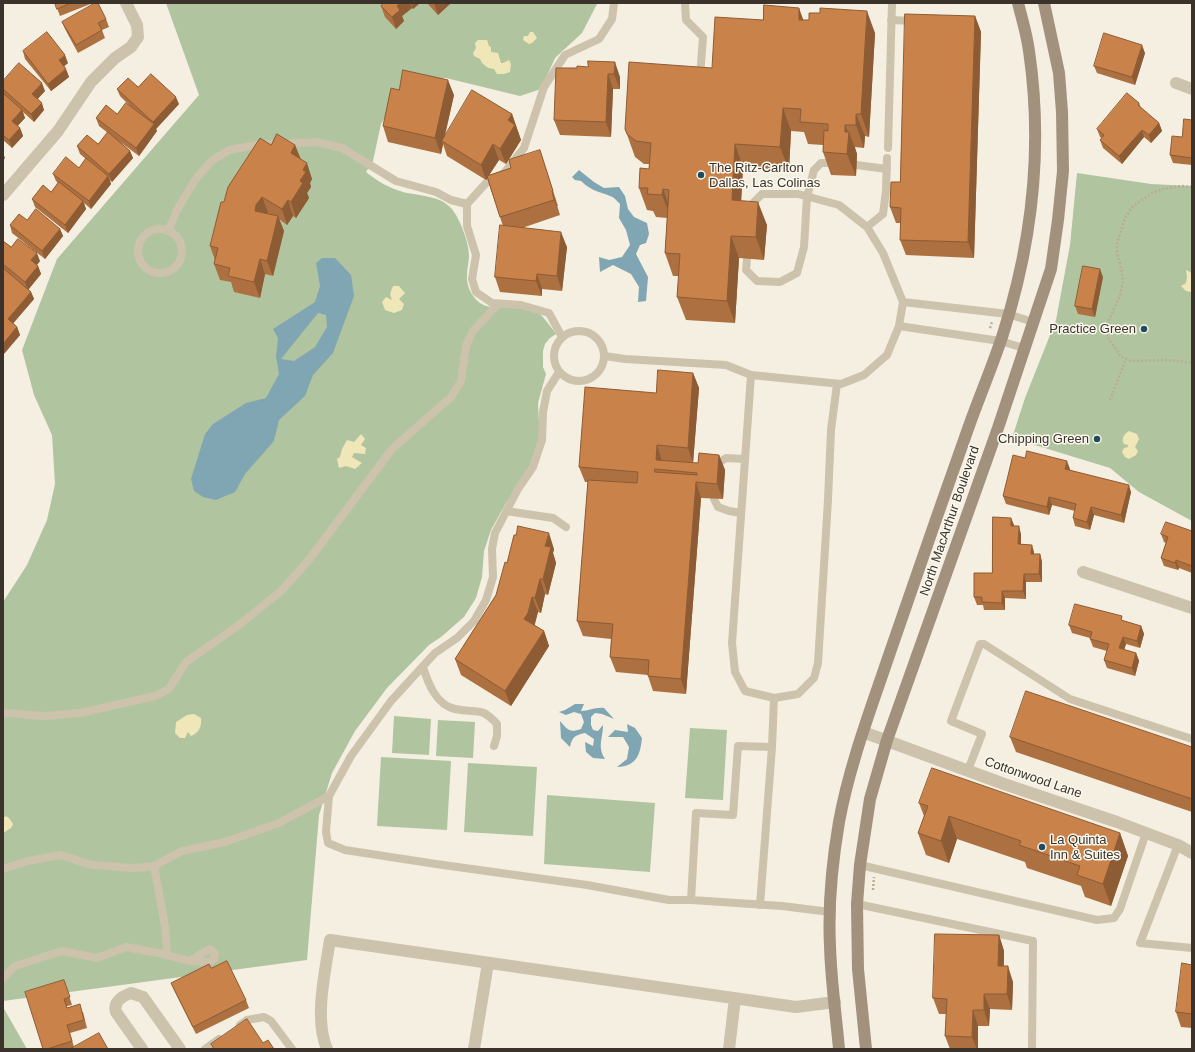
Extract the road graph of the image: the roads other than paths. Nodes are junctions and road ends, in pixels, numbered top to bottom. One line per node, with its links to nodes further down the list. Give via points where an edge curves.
1 (126, 3): 17 (street, via 137,25 138,38 91,82 58,131)
2 (614, 3): 19 (lane, via 612,19 599,38 565,55 544,87 524,148 504,173 486,183)
3 (685, 3): 9 (lane, via 686,20 703,37)
4 (892, 3): 7 (lane)
5 (1018, 3): 26 (main road, North MacArthur Boulevard, via 1029,49 1035,107 1035,170 1029,226)
6 (1044, 3): 27 (main road, North MacArthur Boulevard, via 1059,73 1063,171 1051,269)
7 (891, 20): 8 (lane, via 919,21); 12 (lane)
8 (924, 25)
9 (700, 82)
10 (1176, 83): 11 (street)
11 (1192, 89)
12 (888, 148)
13 (887, 158): 16 (lane)
14 (832, 163): 18 (lane, via 821,163 814,170)
15 (856, 165): 16 (lane)
16 (887, 168): 21 (lane, via 886,214)
17 (3, 195)
18 (807, 196): 20 (lane, via 762,194 753,203); 21 (lane, via 839,205); 23 (lane, via 804,247 797,273 780,282 757,281 746,270)
19 (467, 204): 22 (lane, via 396,181 342,148 317,142 257,145 229,150 211,161 195,180); 25 (lane, via 467,226 476,255 472,279 476,292)
20 (750, 217)
21 (867, 227): 24 (lane, via 883,253)
22 (168, 231): 22 (lane, via 158,229 141,240 139,258 153,272 164,273 180,261 181,244 175,235)
23 (747, 258)
24 (903, 302): 26 (lane); 28 (lane)
25 (498, 304): 29 (lane, via 521,305 549,312); 46 (lane, via 473,331 466,346 461,381 452,397 392,449 308,561 281,591 239,625 186,662 169,689 155,696 80,713 44,716)
26 (1008, 314): 27 (lane); 30 (main road, North MacArthur Boulevard)
27 (1033, 322): 31 (main road, North MacArthur Boulevard)
28 (899, 326): 30 (lane); 35 (lane, via 887,355 864,375)
29 (562, 337): 32 (lane, via 577,331 594,335 604,348); 33 (lane, via 554,350)
30 (1000, 341): 31 (lane); 47 (main road, North MacArthur Boulevard)
31 (1024, 348): 49 (main road, North MacArthur Boulevard)
32 (605, 356): 33 (lane, via 600,371 588,380 572,380); 34 (lane, via 726,365)
33 (559, 372): 39 (lane, via 547,391 542,440 533,468)
34 (751, 375): 35 (lane); 36 (lane)
35 (837, 384): 45 (lane, via 831,430 818,663 814,678 798,694)
36 (745, 459): 37 (lane, via 726,458); 40 (lane)
37 (716, 469)
38 (714, 499): 40 (lane, via 718,507)
39 (506, 511): 41 (lane, via 553,518); 44 (lane, via 495,533 492,549 493,577 486,600 474,621 457,638 435,653)
40 (741, 513): 45 (lane, via 732,643 735,672 745,691)
41 (566, 528)
42 (1083, 572): 43 (street)
43 (1192, 608)
44 (423, 667): 50 (lane, via 428,683 443,703 454,709 481,711 491,717 497,724); 53 (lane, via 391,701 351,756)
45 (774, 698): 51 (lane)
46 (3, 714)
47 (863, 732): 49 (street, Cottonwood Lane); 63 (main road, North MacArthur Boulevard, via 853,761 839,823)
48 (1192, 739): 52 (lane, via 1070,699 984,644 980,644 951,720 982,734)
49 (887, 740): 52 (street, Cottonwood Lane); 57 (main road, North MacArthur Boulevard, via 870,800)
50 (494, 746)
51 (772, 747): 60 (lane, via 738,746 733,815 696,813); 62 (lane)
52 (968, 770): 54 (street, Cottonwood Lane)
53 (329, 796): 58 (lane, via 279,823 225,842 182,851); 60 (lane, via 326,832 328,843 345,850 587,885 669,900)
54 (1146, 833): 55 (street, Cottonwood Lane); 57 (lane, via 1120,909 1114,918 1097,920)
55 (1178, 845): 56 (street, Cottonwood Lane); 64 (lane, via 1140,943)
56 (1192, 853)
57 (860, 865): 61 (main road, North MacArthur Boulevard)
58 (154, 866): 59 (lane, via 134,868 92,865 60,855); 65 (lane, via 165,926 167,948)
59 (3, 869)
60 (691, 900): 62 (lane)
61 (857, 904): 79 (main road, North MacArthur Boulevard, via 858,969); 80 (lane, via 1033,941)
62 (760, 905): 63 (lane)
63 (830, 912): 70 (main road, North MacArthur Boulevard)
64 (1192, 948)
65 (163, 954): 66 (lane); 68 (lane, via 126,946 97,958 62,951 15,966)
66 (191, 960)
67 (488, 963): 69 (street); 75 (street, via 330,940 321,1012 321,1026); 76 (street)
68 (3, 978)
69 (735, 998): 70 (street, via 796,1007); 77 (street)
70 (835, 1002): 78 (main road, North MacArthur Boulevard)
71 (142, 1049): 72 (street, via 115,1008 122,996 132,993 143,997)
72 (180, 1049)
73 (205, 1049): 74 (lane, via 247,1020 264,1017 271,1021)
74 (292, 1049)
75 (327, 1049)
76 (474, 1049)
77 (729, 1049)
78 (839, 1049)
79 (866, 1049)
80 (1032, 1049)

